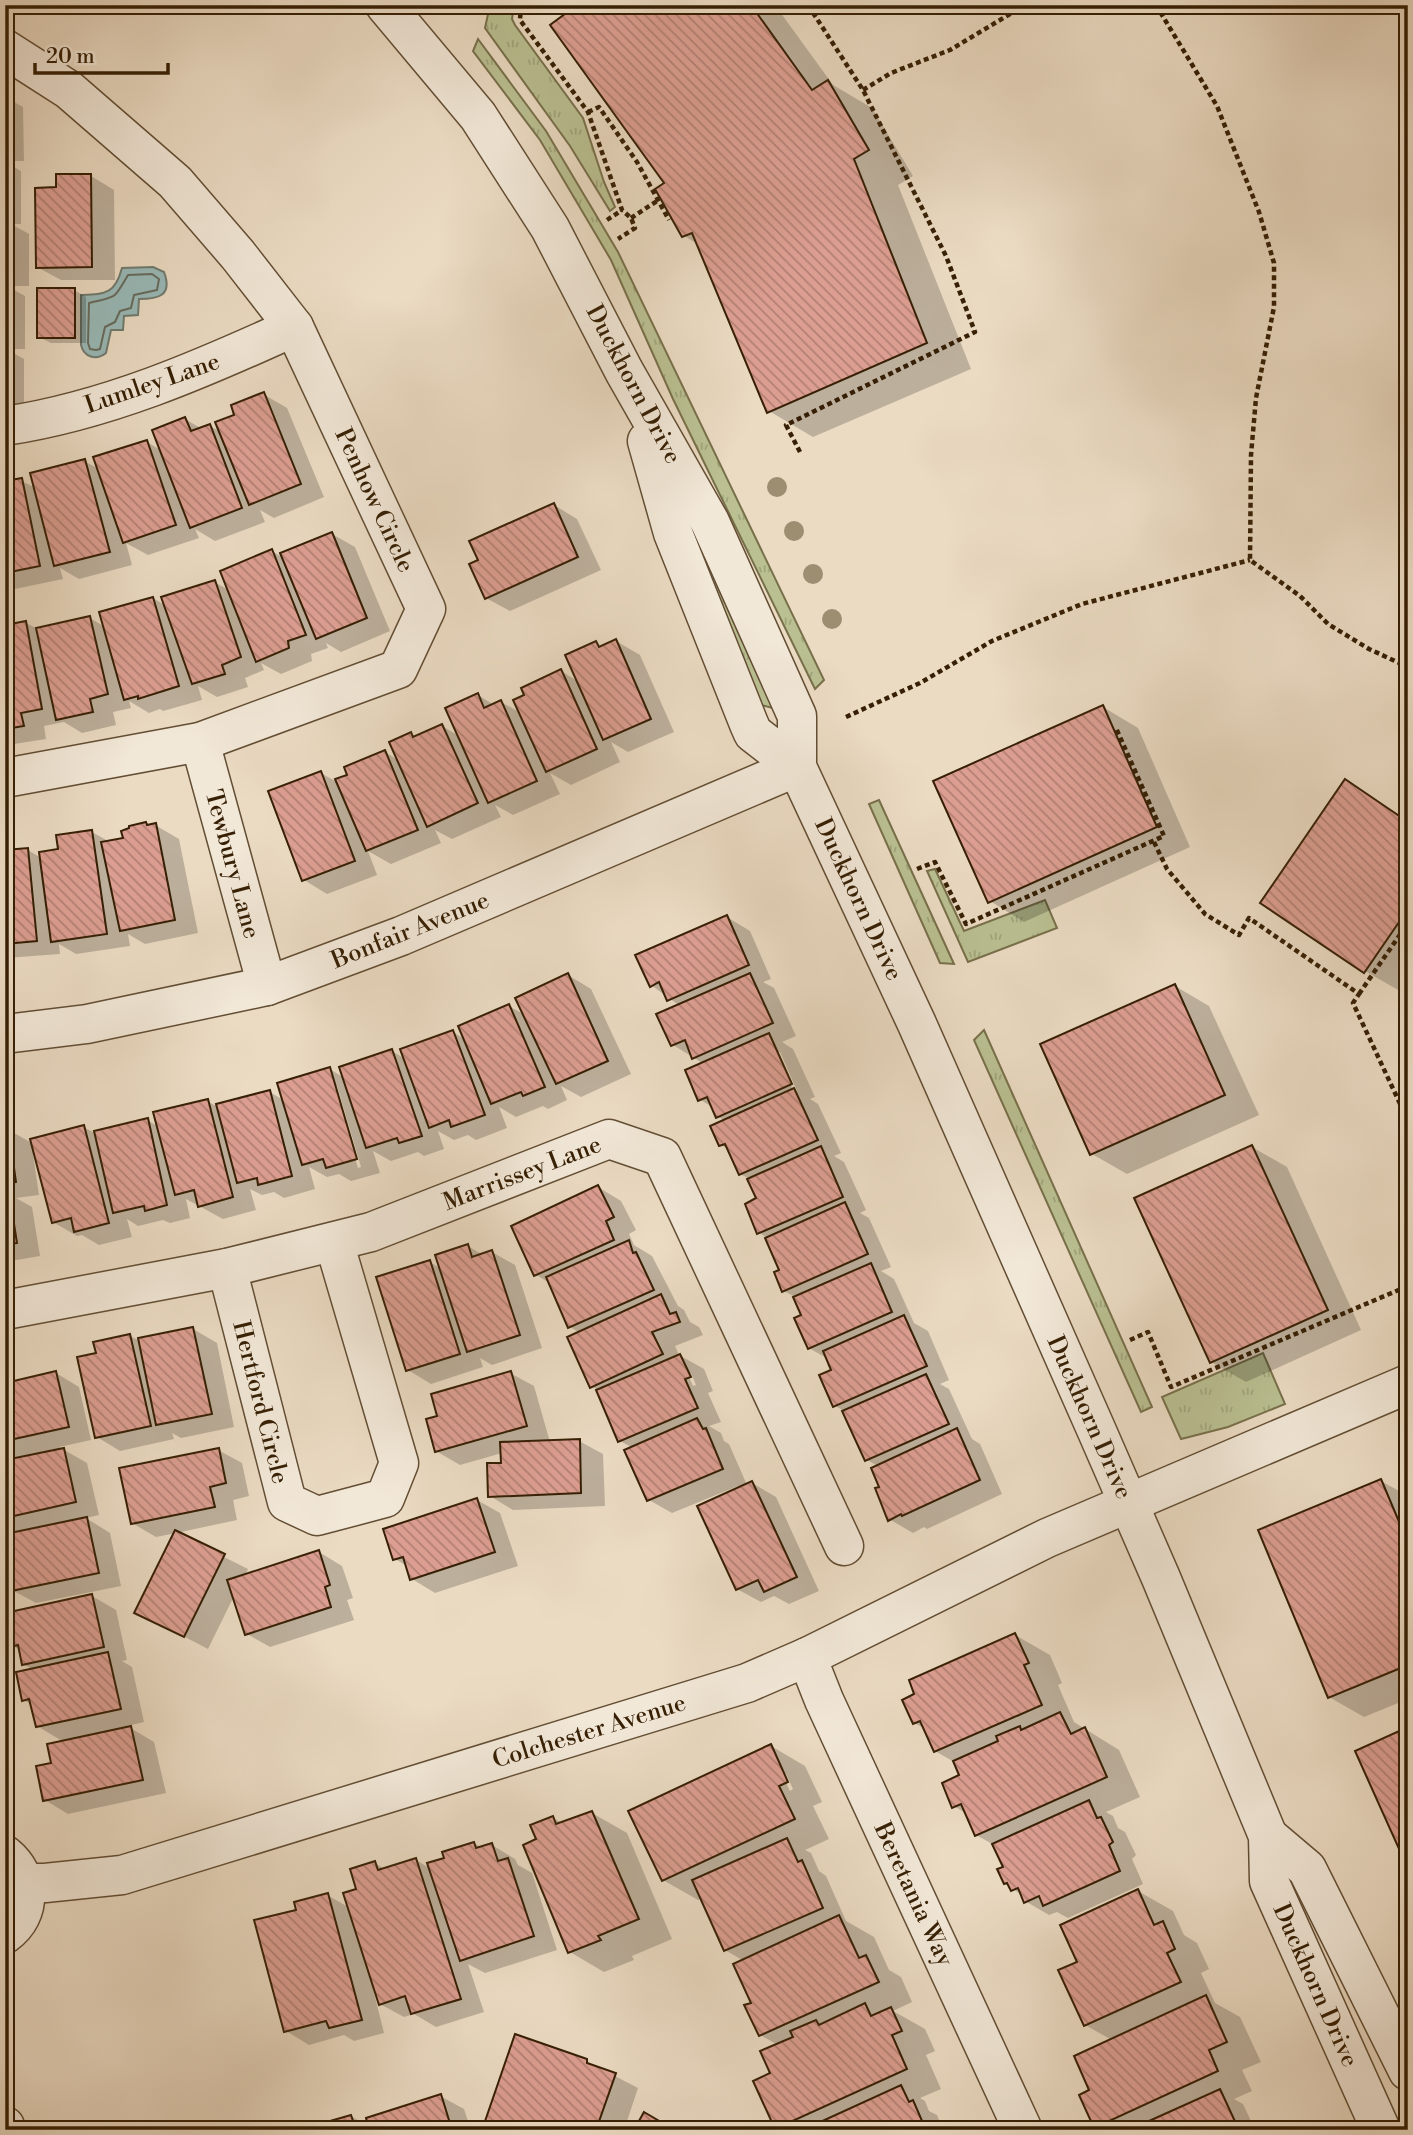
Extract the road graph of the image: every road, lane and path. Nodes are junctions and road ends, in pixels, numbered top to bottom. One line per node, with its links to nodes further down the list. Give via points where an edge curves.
1 (385, 5): 23 (street, Duckhorn Drive, via 485,127 550,228 629,379 673,533 753,733)
2 (521, 5): 8 (path, via 520,20)
3 (807, 5): 7 (path)
4 (1025, 5): 7 (path, via 950,50 891,73)
5 (1156, 5): 18 (path, via 1217,106 1275,262 1275,307 1254,421)
6 (5, 48): 15 (street, Penhow Circle, via 69,90 175,182)
7 (863, 90): 17 (path, via 946,256 975,332 786,425)
8 (588, 112): 9 (path, via 599,107 638,162); 10 (path)
9 (657, 201): 11 (path); 13 (path)
10 (622, 210): 11 (path); 12 (path)
11 (631, 218): 14 (path, via 635,228)
12 (607, 220)
13 (669, 220)
14 (618, 239)
15 (294, 327): 16 (street, Lumley Lane, via 208,366 119,398); 22 (street, Penhow Circle, via 426,609 398,669)
16 (5, 426)
17 (800, 452)
18 (1250, 560): 19 (path, via 1300,596 1328,624); 20 (path, via 1082,604 992,641 920,683)
19 (1408, 667)
20 (846, 717)
21 (1116, 727): 25 (path, via 1164,836)
22 (200, 741): 24 (street, Penhow Circle); 28 (street, Tewbury Lane)
23 (797, 766): 28 (street, Bonfair Avenue, via 401,936); 38 (street, Duckhorn Drive, via 917,1024)
24 (5, 778)
25 (1154, 842): 26 (path, via 966,924 935,862); 29 (path, via 1167,869 1205,914 1239,935 1249,918)
26 (917, 869)
27 (1408, 922): 29 (path)
28 (267, 986): 30 (street, Bonfair Avenue, via 87,1024)
29 (1359, 994): 31 (path, via 1353,1003 1402,1108)
30 (5, 1034)
31 (1408, 1105)
32 (334, 1242): 33 (street, Marrissey Lane); 33 (street, Hertford Circle, via 399,1463 385,1498 317,1516 287,1502); 39 (street, Marrissey Lane, via 609,1139 662,1157)
33 (227, 1268): 35 (street, Marrissey Lane)
34 (1408, 1286): 36 (path, via 1171,1387 1147,1332)
35 (5, 1310)
36 (1130, 1340)
37 (1408, 1384): 38 (street, Colchester Avenue)
38 (1128, 1503): 40 (street, Colchester Avenue, via 1046,1538); 41 (street, Duckhorn Drive)
39 (844, 1546)
40 (807, 1657): 42 (street, Colchester Avenue, via 747,1683 122,1875 46,1884); 45 (street, Beretania Way)
41 (1268, 1836): 44 (street, Duckhorn Drive, via 1307,1869); 46 (street, Duckhorn Drive, via 1269,1881)
42 (15, 1869): 43 (street, via 26,1900 22,1915)
43 (5, 1934)
44 (1408, 2071)
45 (1023, 2130)
46 (1381, 2130)

